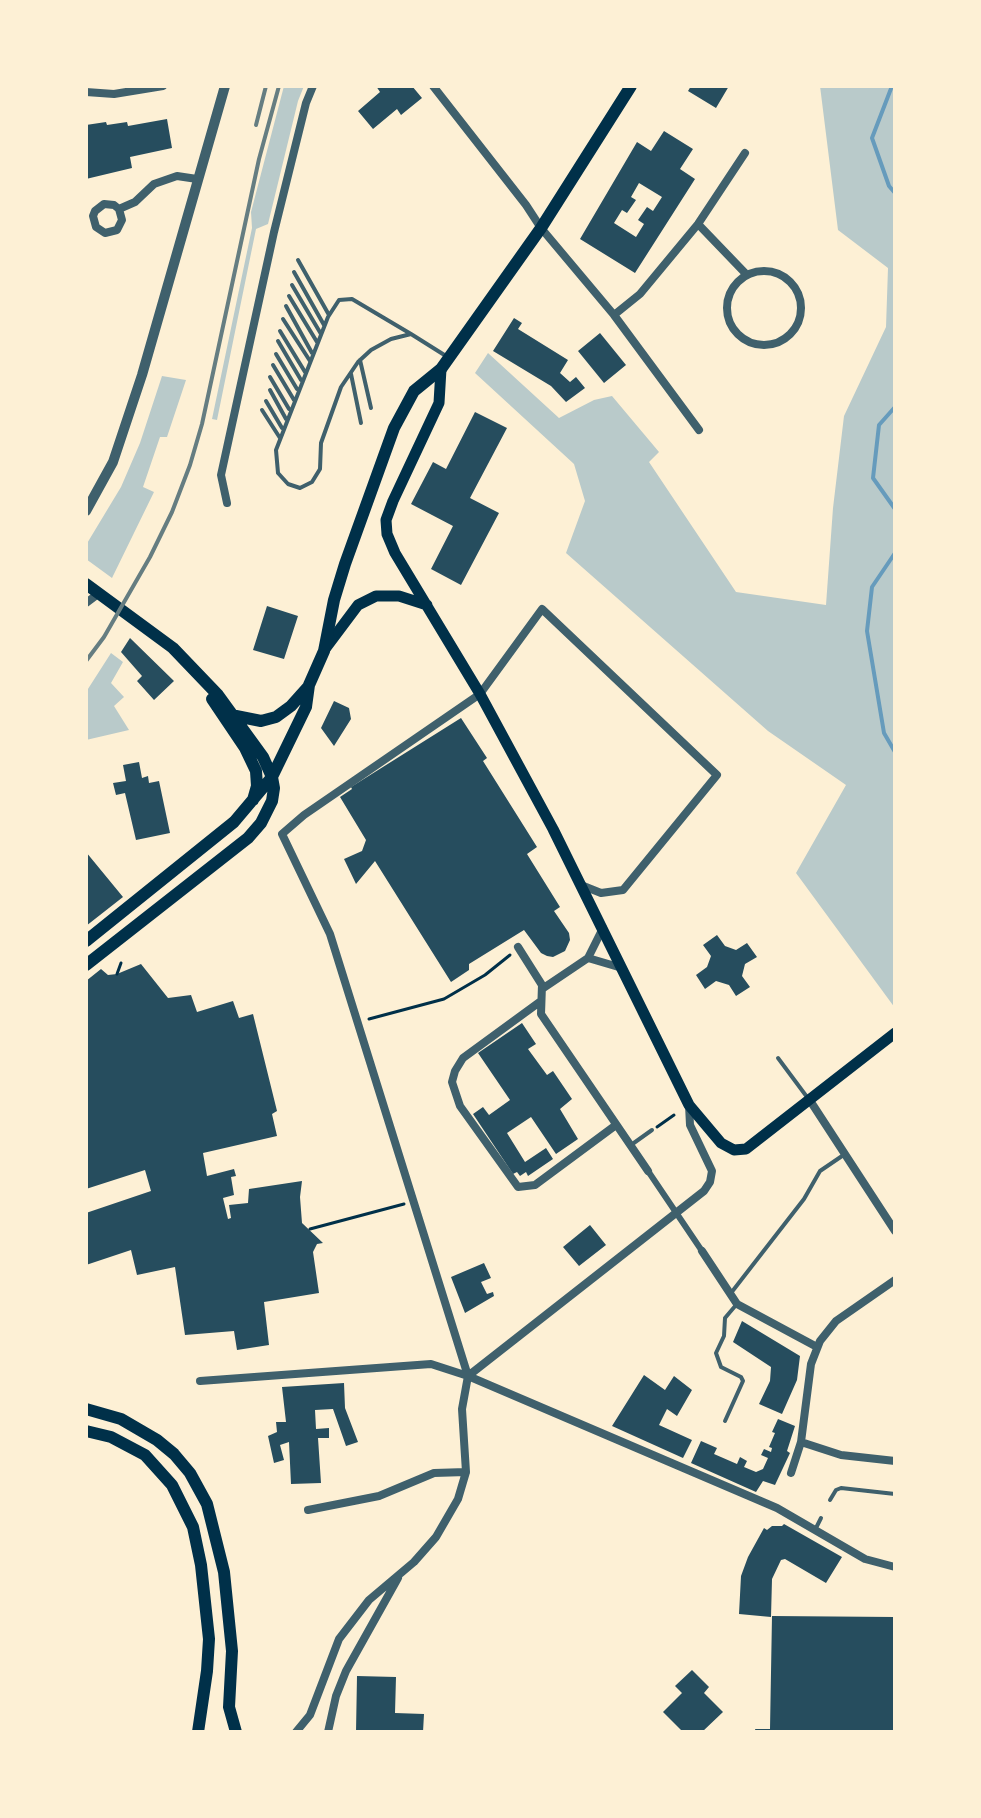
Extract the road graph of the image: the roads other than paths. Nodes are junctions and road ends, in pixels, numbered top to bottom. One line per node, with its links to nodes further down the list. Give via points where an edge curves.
1 (163, 86): 6 (street, via 114,94)
2 (225, 86): 8 (street)
3 (313, 86): 49 (street, via 274,232 221,475)
4 (433, 86): 11 (street)
5 (631, 86): 11 (main road)
6 (86, 92)
7 (745, 153): 10 (street)
8 (197, 179): 9 (street, via 177,176 154,184); 50 (street, via 113,462)
9 (119, 209)
10 (698, 224): 14 (street); 19 (street, via 640,294)
11 (541, 228): 19 (street); 31 (main road)
12 (298, 260): 18 (lane)
13 (294, 272): 21 (lane)
14 (747, 275): 14 (street, via 737,283 727,306 734,331 756,344 781,341 798,323 801,310 794,286 773,272)
15 (292, 285): 23 (lane)
16 (289, 296): 26 (lane)
17 (286, 306): 28 (lane)
18 (329, 315): 21 (lane); 24 (lane, via 339,300 352,299)
19 (614, 315): 47 (street)
20 (283, 319): 30 (lane)
21 (324, 325): 23 (lane)
22 (280, 331): 33 (lane)
23 (321, 334): 26 (lane)
24 (411, 334): 29 (lane, via 391,339); 31 (lane)
25 (278, 341): 36 (lane)
26 (317, 343): 28 (lane)
27 (276, 354): 38 (lane)
28 (313, 354): 30 (lane)
29 (360, 360): 34 (lane); 41 (lane)
30 (310, 361): 33 (lane)
31 (444, 363): 54 (main road, via 439,403 386,520 395,553); 55 (main road, via 414,391 394,428 345,564)
32 (273, 365): 39 (lane)
33 (305, 372): 36 (lane)
34 (351, 373): 45 (lane); 48 (lane, via 341,387 312,482 300,488 278,473)
35 (270, 377): 43 (lane)
36 (301, 381): 38 (lane)
37 (270, 390): 44 (lane)
38 (298, 390): 39 (lane)
39 (294, 400): 43 (lane)
40 (266, 401): 46 (lane)
41 (371, 408)
42 (262, 410): 48 (lane)
43 (289, 411): 44 (lane)
44 (286, 419): 46 (lane)
45 (361, 423)
46 (282, 428): 48 (lane)
47 (699, 430)
48 (280, 439)
49 (227, 503)
50 (86, 511)
51 (86, 584): 52 (main road)
52 (101, 596): 53 (street); 56 (main road, via 173,648)
53 (86, 603)
54 (427, 605): 55 (main road, via 376,596 358,605); 58 (main road)
55 (324, 651): 57 (main road)
56 (193, 670): 59 (main road); 61 (main road, via 256,771)
57 (309, 685): 59 (main road, via 276,717 261,721); 60 (main road, via 306,707)
58 (480, 694): 62 (main road); 62 (street, via 542,609 717,775 623,890 601,893); 87 (street, via 282,834 330,934)
59 (236, 716): 60 (main road)
60 (272, 777): 61 (main road); 67 (main road, via 272,801 248,838)
61 (252, 804): 64 (main road)
62 (581, 885): 63 (main road)
63 (603, 928): 66 (street); 68 (main road)
64 (86, 941)
65 (518, 947): 69 (street)
66 (588, 958): 68 (street); 69 (street)
67 (86, 965)
68 (622, 968): 74 (main road)
69 (542, 989): 70 (street)
70 (541, 1001): 75 (street, via 541,1014); 75 (street, via 463,1058 452,1082 460,1106 518,1187 535,1185)
71 (895, 1033): 73 (main road)
72 (778, 1058): 73 (lane)
73 (809, 1099): 74 (main road, via 746,1149 734,1150 721,1143); 78 (street)
74 (689, 1105): 80 (street, via 690,1125 712,1171 704,1191)
75 (616, 1125): 77 (street)
76 (652, 1130): 77 (lane)
77 (630, 1145): 79 (street)
78 (845, 1154): 81 (street); 84 (lane, via 820,1171)
79 (648, 1171): 80 (street)
80 (676, 1215): 82 (street); 87 (street)
81 (895, 1231)
82 (702, 1251): 84 (street)
83 (895, 1280): 86 (street, via 836,1321)
84 (730, 1293): 85 (street)
85 (737, 1304): 86 (street); 90 (lane, via 725,1318 716,1353 719,1365 743,1381)
86 (817, 1347): 92 (street, via 808,1375)
87 (468, 1376): 88 (street, via 431,1364); 94 (street, via 462,1417); 100 (street, via 777,1508)
88 (200, 1381)
89 (86, 1409): 104 (main road, via 121,1419 157,1440 190,1473 207,1504 224,1572 232,1651 229,1707)
90 (725, 1421)
91 (86, 1431): 103 (main road, via 145,1455 172,1485 193,1527 209,1639)
92 (801, 1442): 93 (street, via 841,1455); 95 (street)
93 (895, 1461)
94 (466, 1472): 98 (street, via 434,1473 379,1496); 102 (street, via 445,1525)
95 (791, 1473)
96 (895, 1494): 97 (lane, via 841,1488)
97 (830, 1500)
98 (308, 1510)
99 (821, 1518): 100 (lane)
100 (815, 1530): 101 (street, via 865,1559)
101 (895, 1567)
102 (400, 1574): 105 (street, via 369,1600 339,1639 310,1715); 106 (street, via 346,1671)
103 (198, 1732)
104 (236, 1732)
105 (296, 1732)
106 (328, 1732)

